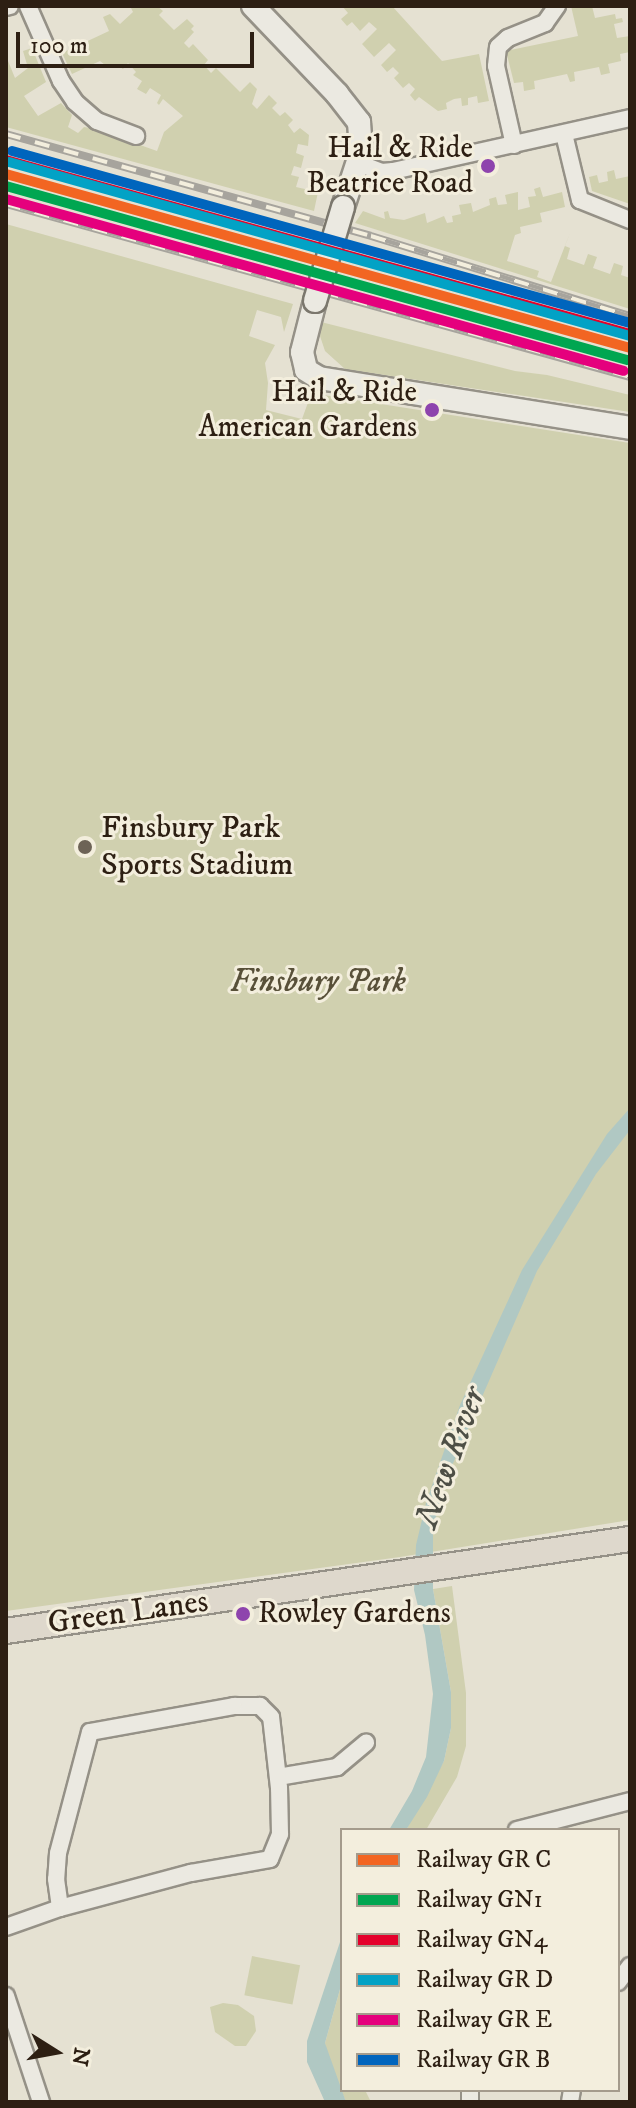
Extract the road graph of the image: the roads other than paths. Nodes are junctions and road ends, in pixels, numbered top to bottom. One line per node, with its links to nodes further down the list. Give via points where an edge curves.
1 (28, 6): 6 (street, via 75,102 97,121)
2 (253, 6): 8 (main road, via 352,112 362,132)
3 (557, 6): 7 (street, via 545,23 498,47 496,66)
4 (630, 118): 5 (street)
5 (564, 134): 7 (street); 9 (street, via 580,200)
6 (136, 136)
7 (514, 145): 8 (street, via 393,171)
8 (358, 163): 10 (main road, bridge, via 305,337 306,370 324,379)
9 (630, 220)
10 (630, 428)
11 (630, 1539): 12 (main road, Green Lanes)
12 (6, 1631)
13 (366, 1743): 14 (street, via 337,1767)
14 (278, 1777): 17 (street, via 280,1834 270,1859 191,1873); 17 (street, via 271,1717 260,1706 90,1732 58,1853)
15 (630, 1801): 16 (street)
16 (525, 1828)
17 (60, 1908): 18 (street)
18 (6, 1927)
19 (6, 1996): 20 (street)
20 (41, 2102)

